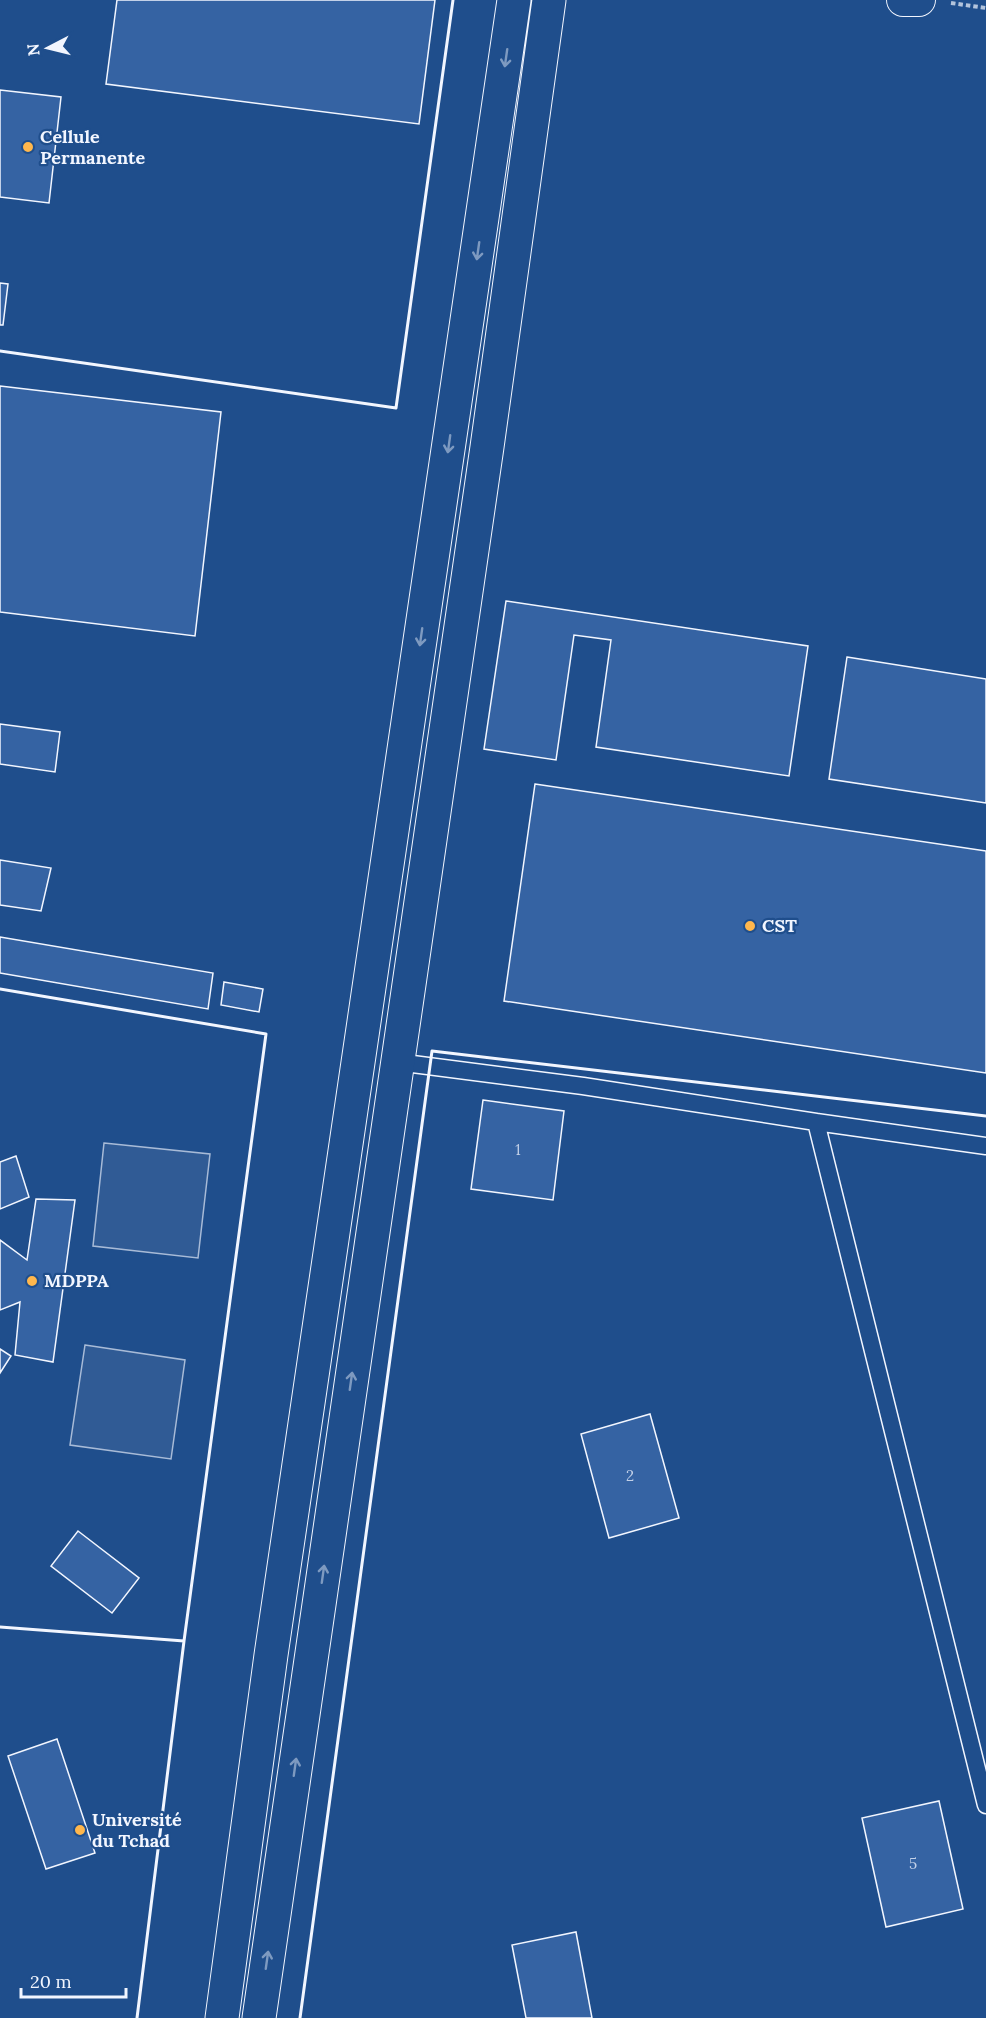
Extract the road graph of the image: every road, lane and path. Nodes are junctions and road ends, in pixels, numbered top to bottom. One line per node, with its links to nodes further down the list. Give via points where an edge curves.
1 (514, 0): 6 (main road, one-way to 6)
2 (549, 0): 7 (main road)
3 (903, 0): 4 (street)
4 (931, 1): 5 (path)
5 (986, 8)
6 (401, 771): 7 (main road); 8 (main road)
7 (438, 776): 9 (main road)
8 (377, 939): 9 (main road); 14 (main road, via 273,1644)
9 (413, 946): 10 (main road)
10 (397, 1062): 11 (lane); 15 (main road, one-way to 10)
11 (816, 1122): 12 (lane); 13 (lane)
12 (986, 1146)
13 (986, 1805)
14 (240, 1897): 15 (main road); 16 (main road)
15 (276, 1902): 17 (main road, one-way to 15)
16 (222, 2018)
17 (259, 2018)

